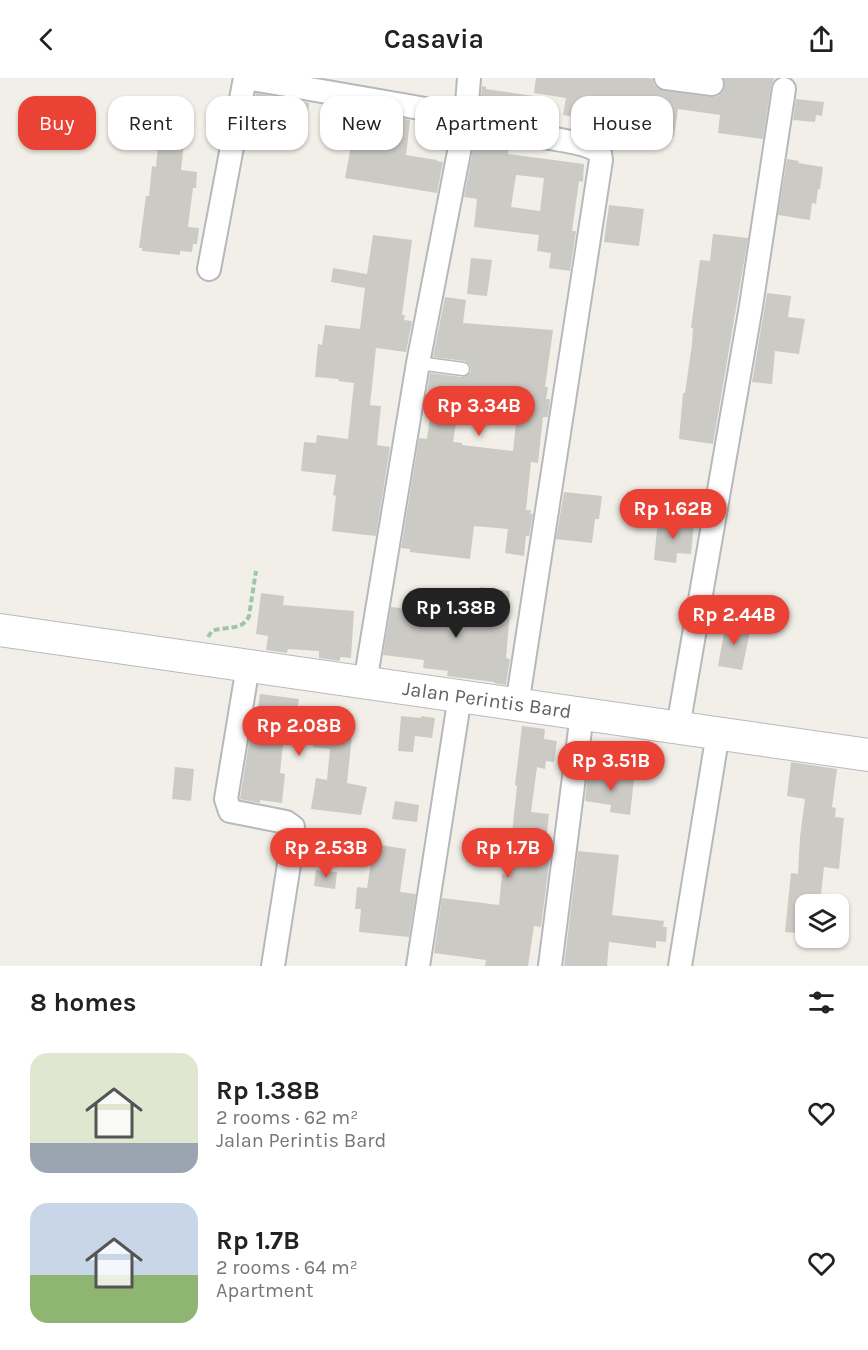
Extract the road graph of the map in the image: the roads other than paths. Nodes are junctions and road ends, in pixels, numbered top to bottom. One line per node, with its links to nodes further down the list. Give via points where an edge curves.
1 (246, 78): 7 (street); 10 (street)
2 (469, 78): 6 (street)
3 (666, 78): 4 (street)
4 (711, 84)
5 (784, 89): 19 (street)
6 (467, 96)
7 (415, 112)
8 (559, 140): 17 (street, via 591,147 600,153 601,160)
9 (460, 150): 11 (street)
10 (209, 269)
11 (418, 363): 12 (lane); 15 (street)
12 (463, 369)
13 (0, 630): 14 (street, Jalan Perintis Bard)
14 (248, 666): 15 (street, Jalan Perintis Bard); 22 (street, via 225,799 230,811 286,822 293,827)
15 (365, 683): 16 (street, Jalan Perintis Bard)
16 (460, 696): 17 (street, Jalan Perintis Bard); 23 (street)
17 (517, 705): 18 (street, Jalan Perintis Bard)
18 (582, 714): 19 (street, Jalan Perintis Bard); 24 (street)
19 (678, 728): 20 (street, Jalan Perintis Bard)
20 (718, 733): 21 (street, Jalan Perintis Bard); 25 (street)
21 (868, 755)
22 (273, 966)
23 (418, 966)
24 (550, 966)
25 (680, 966)

